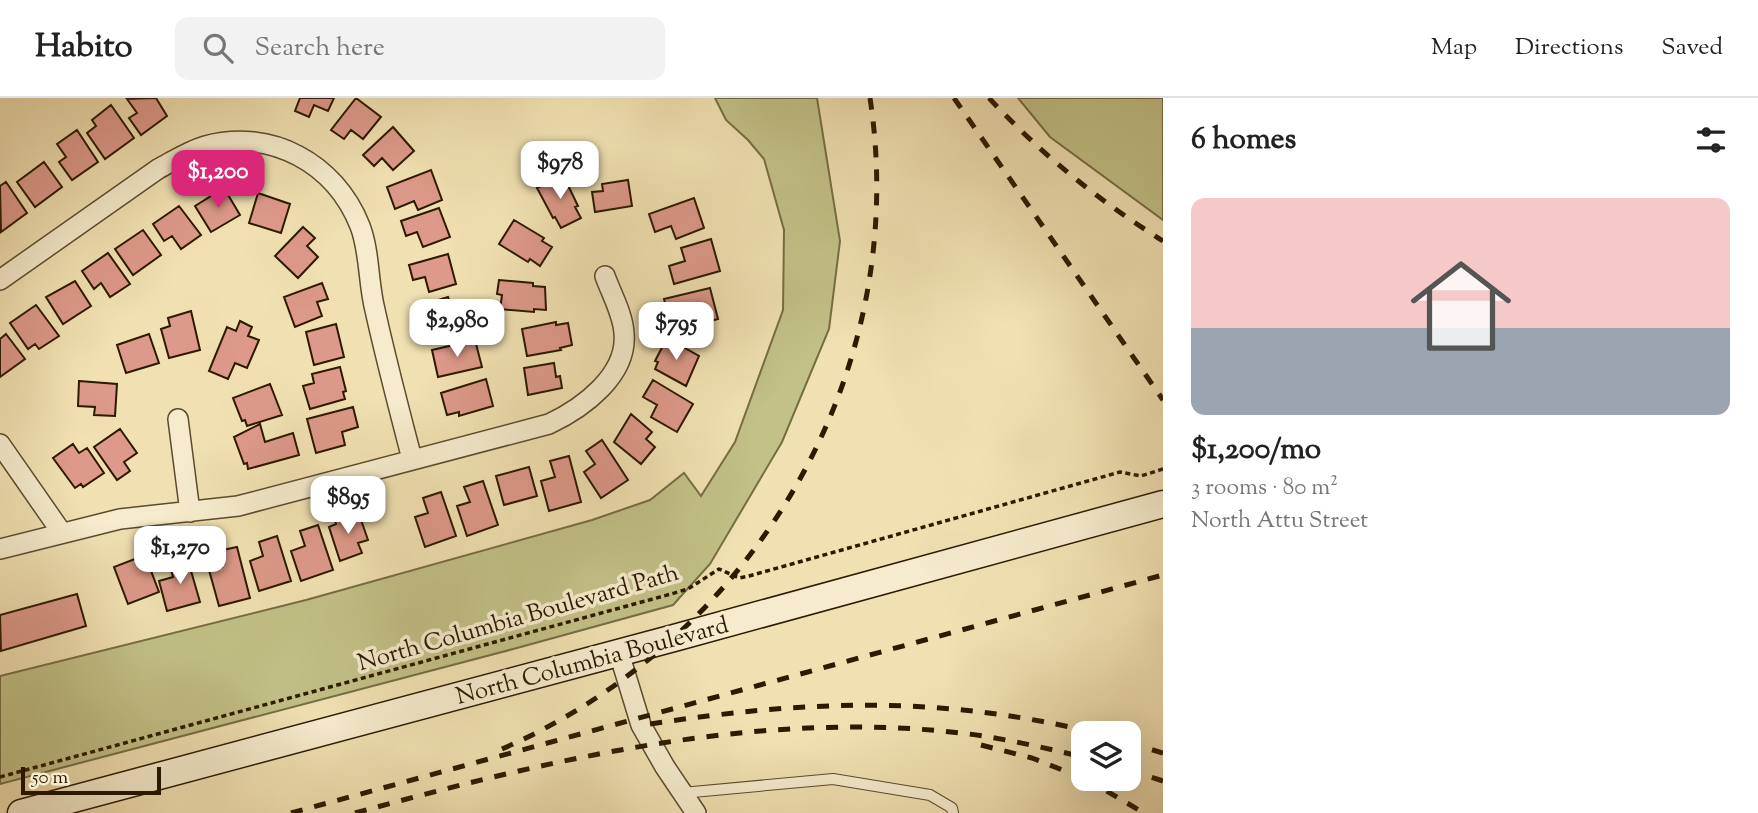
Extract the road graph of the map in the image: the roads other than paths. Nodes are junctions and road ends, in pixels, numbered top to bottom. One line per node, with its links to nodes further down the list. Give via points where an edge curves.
1 (605, 276): 5 (street, via 624,330 624,344 598,392 550,424)
2 (0, 280): 5 (street, via 183,155 228,142 289,150 327,178 360,225 374,310)
3 (178, 419): 7 (street)
4 (0, 444): 8 (street)
5 (412, 459): 7 (street, via 238,506)
6 (1163, 504): 10 (main road, North Columbia Boulevard)
7 (191, 512): 8 (street, via 120,519)
8 (62, 533): 9 (street)
9 (0, 549)
10 (619, 653): 11 (street, via 641,725); 12 (main road, North Columbia Boulevard)
11 (682, 793): 13 (street); 14 (lane, via 833,779 930,795)
12 (21, 813)
13 (696, 813)
14 (953, 813)

